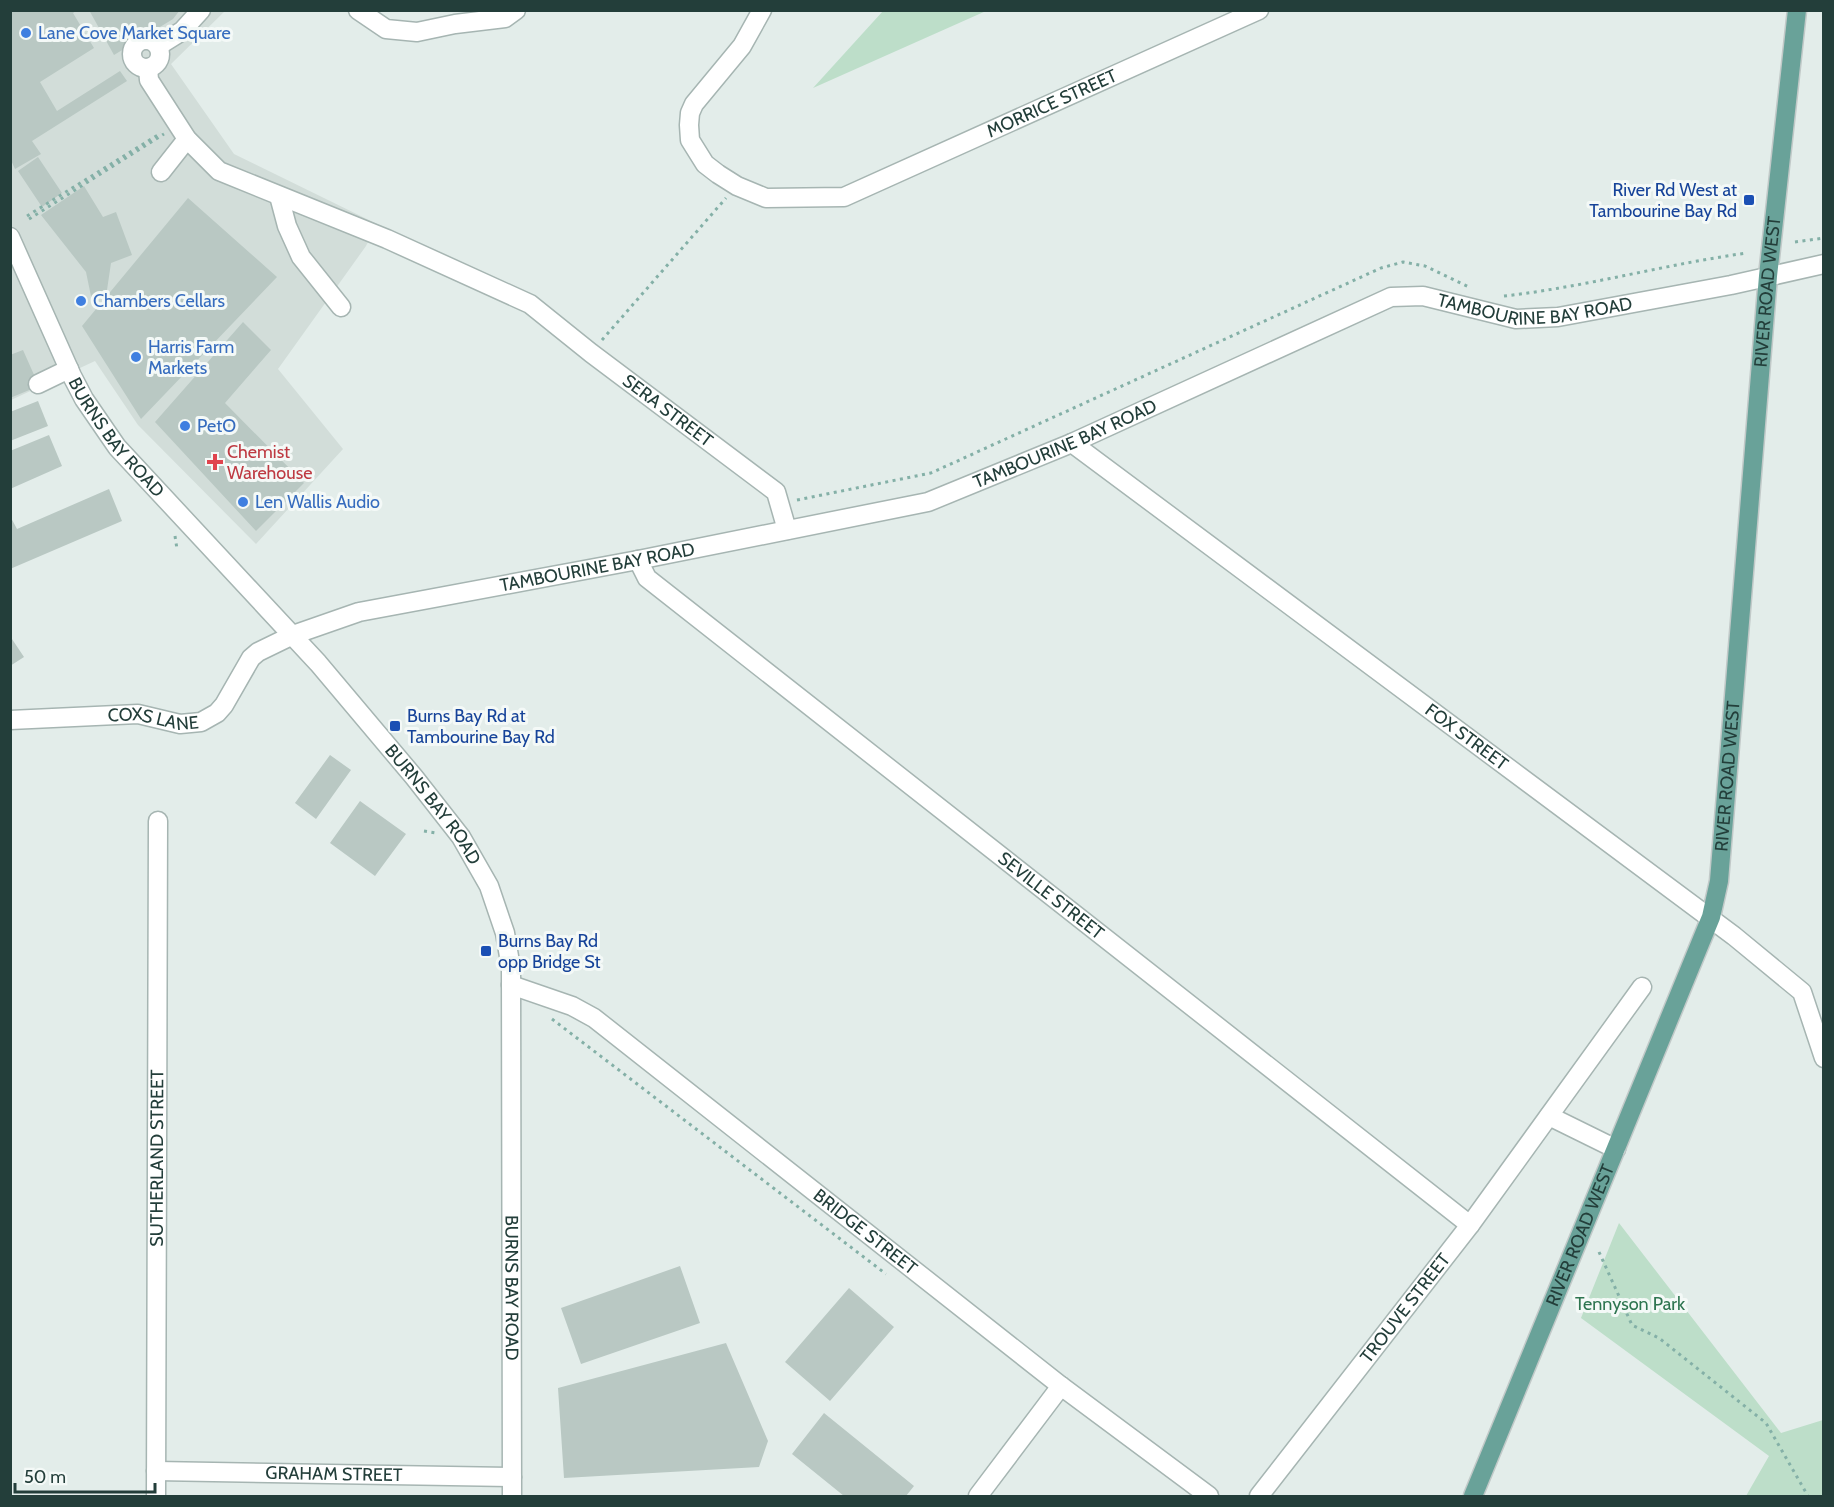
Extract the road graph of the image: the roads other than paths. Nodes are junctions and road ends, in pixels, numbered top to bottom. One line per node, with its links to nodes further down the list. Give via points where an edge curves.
1 (201, 10): 7 (street, SERA STREET, via 182,31 143,42 160,57 148,68 149,80)
2 (358, 10): 3 (street, via 386,29 417,32 505,18)
3 (516, 10)
4 (762, 10): 5 (street, MORRICE STREET, via 742,46 694,104 690,140 705,164 737,186 766,198 844,197)
5 (1259, 10)
6 (1797, 10): 12 (main road, RIVER ROAD WEST)
7 (180, 129): 8 (street); 9 (street, SERA STREET, via 219,171)
8 (161, 172)
9 (279, 196): 13 (street, via 301,257); 17 (street, SERA STREET, via 387,239 530,304 776,492)
10 (10, 237): 14 (street, BURNS BAY ROAD)
11 (1824, 264): 12 (street, TAMBOURINE BAY ROAD)
12 (1768, 276): 16 (street, TAMBOURINE BAY ROAD, via 1546,318 1498,316 1423,296 1391,297); 22 (main road, RIVER ROAD WEST, via 1719,881)
13 (341, 307)
14 (69, 369): 15 (street); 19 (street, BURNS BAY ROAD, via 117,447)
15 (38, 384)
16 (1072, 443): 17 (street, TAMBOURINE BAY ROAD, via 928,502); 22 (street, FOX STREET)
17 (787, 530): 18 (street, TAMBOURINE BAY ROAD)
18 (638, 560): 19 (street, TAMBOURINE BAY ROAD, via 376,607); 28 (street, SEVILLE STREET, via 647,578)
19 (293, 635): 20 (street, COXS LANE, via 251,658 224,705 201,722 180,724 138,714); 23 (street, BURNS BAY ROAD, via 414,777 469,850 489,886 506,933)
20 (10, 720)
21 (158, 821): 30 (street, SUTHERLAND STREET)
22 (1711, 917): 25 (street, FOX STREET, via 1802,992); 27 (main road, RIVER ROAD WEST)
23 (511, 985): 29 (street, BRIDGE STREET, via 572,1006 594,1018); 31 (street, BURNS BAY ROAD)
24 (1642, 987): 26 (street, TROUVE STREET)
25 (1824, 1058)
26 (1549, 1116): 27 (street); 28 (street, TROUVE STREET)
27 (1616, 1149): 37 (main road, RIVER ROAD WEST)
28 (1470, 1225): 36 (street, TROUVE STREET)
29 (1061, 1386): 34 (street); 35 (street, BRIDGE STREET)
30 (156, 1471): 31 (street, GRAHAM STREET); 32 (street, SUTHERLAND STREET)
31 (512, 1477): 33 (street, BURNS BAY ROAD)
32 (156, 1497)
33 (513, 1497)
34 (978, 1497)
35 (1209, 1497)
36 (1260, 1497)
37 (1473, 1497)

